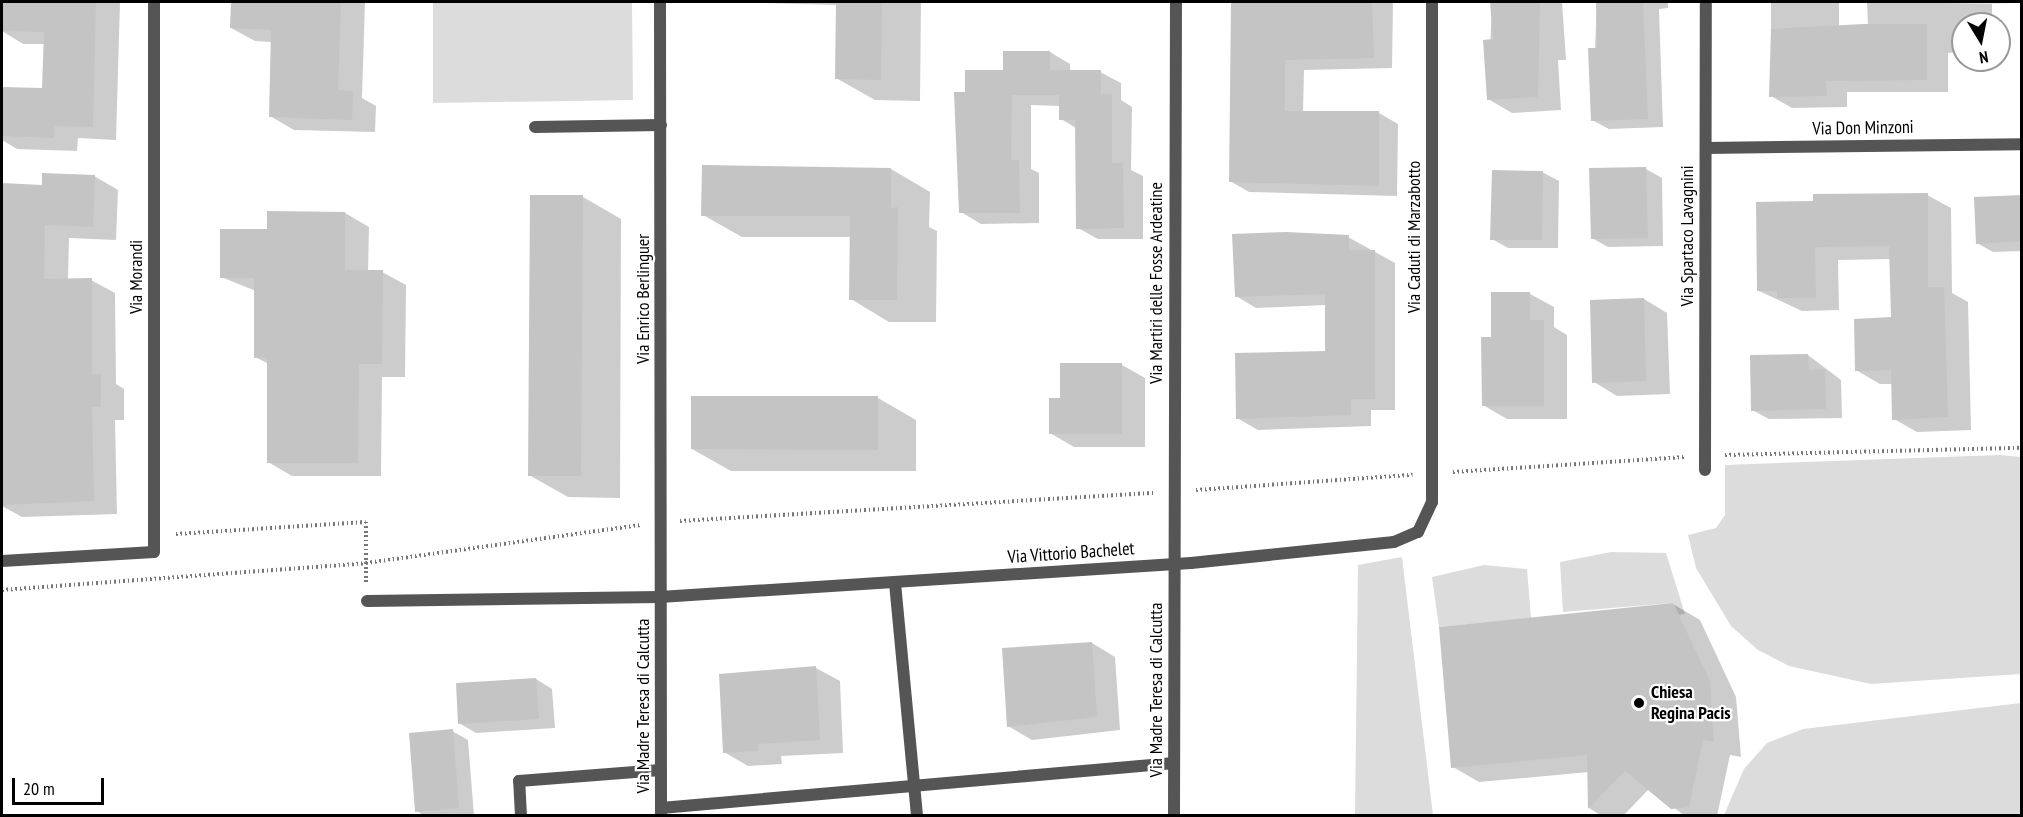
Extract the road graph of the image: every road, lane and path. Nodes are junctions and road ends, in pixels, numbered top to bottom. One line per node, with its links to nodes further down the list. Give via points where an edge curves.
1 (154, 2): 16 (street, Via Morandi)
2 (660, 2): 6 (street, Via Enrico Berlinguer)
3 (1176, 2): 14 (street, Via Martiri delle Fosse Ardeatine)
4 (1432, 2): 13 (street, Via Caduti di Marzabotto)
5 (1706, 2): 9 (street, Via Spartaco Lavagnini)
6 (661, 125): 7 (street); 15 (street, Via Enrico Berlinguer)
7 (535, 127)
8 (2022, 144): 9 (street, Via Don Minzoni)
9 (1706, 148): 11 (street, Via Spartaco Lavagnini)
10 (2022, 448): 11 (path)
11 (1705, 456): 12 (street, Via Spartaco Lavagnini); 13 (path)
12 (1705, 470)
13 (1432, 473): 14 (path); 19 (street, Via Vittorio Bachelet, via 1432,511 1406,538)
14 (1174, 492): 15 (path); 19 (street, Via Martiri delle Fosse Ardeatine)
15 (661, 522): 18 (path); 22 (street, Via Enrico Berlinguer)
16 (154, 535): 17 (street, Via Morandi, via 154,552); 18 (path, via 366,522)
17 (2, 561)
18 (366, 563): 21 (path); 23 (path)
19 (1175, 564): 20 (street, Via Vittorio Bachelet); 24 (street, Via Madre Teresa di Calcutta)
20 (894, 583): 22 (street, Via Vittorio Bachelet); 26 (street)
21 (2, 590)
22 (660, 597): 23 (street, Via Vittorio Bachelet); 25 (street, Via Madre Teresa di Calcutta)
23 (367, 601)
24 (1174, 763): 26 (street); 30 (street, Via Madre Teresa di Calcutta)
25 (661, 771): 27 (street, Via Madre Teresa di Calcutta); 28 (street, via 519,781)
26 (914, 782): 27 (street); 29 (street)
27 (661, 812)
28 (521, 816)
29 (917, 816)
30 (1174, 816)

